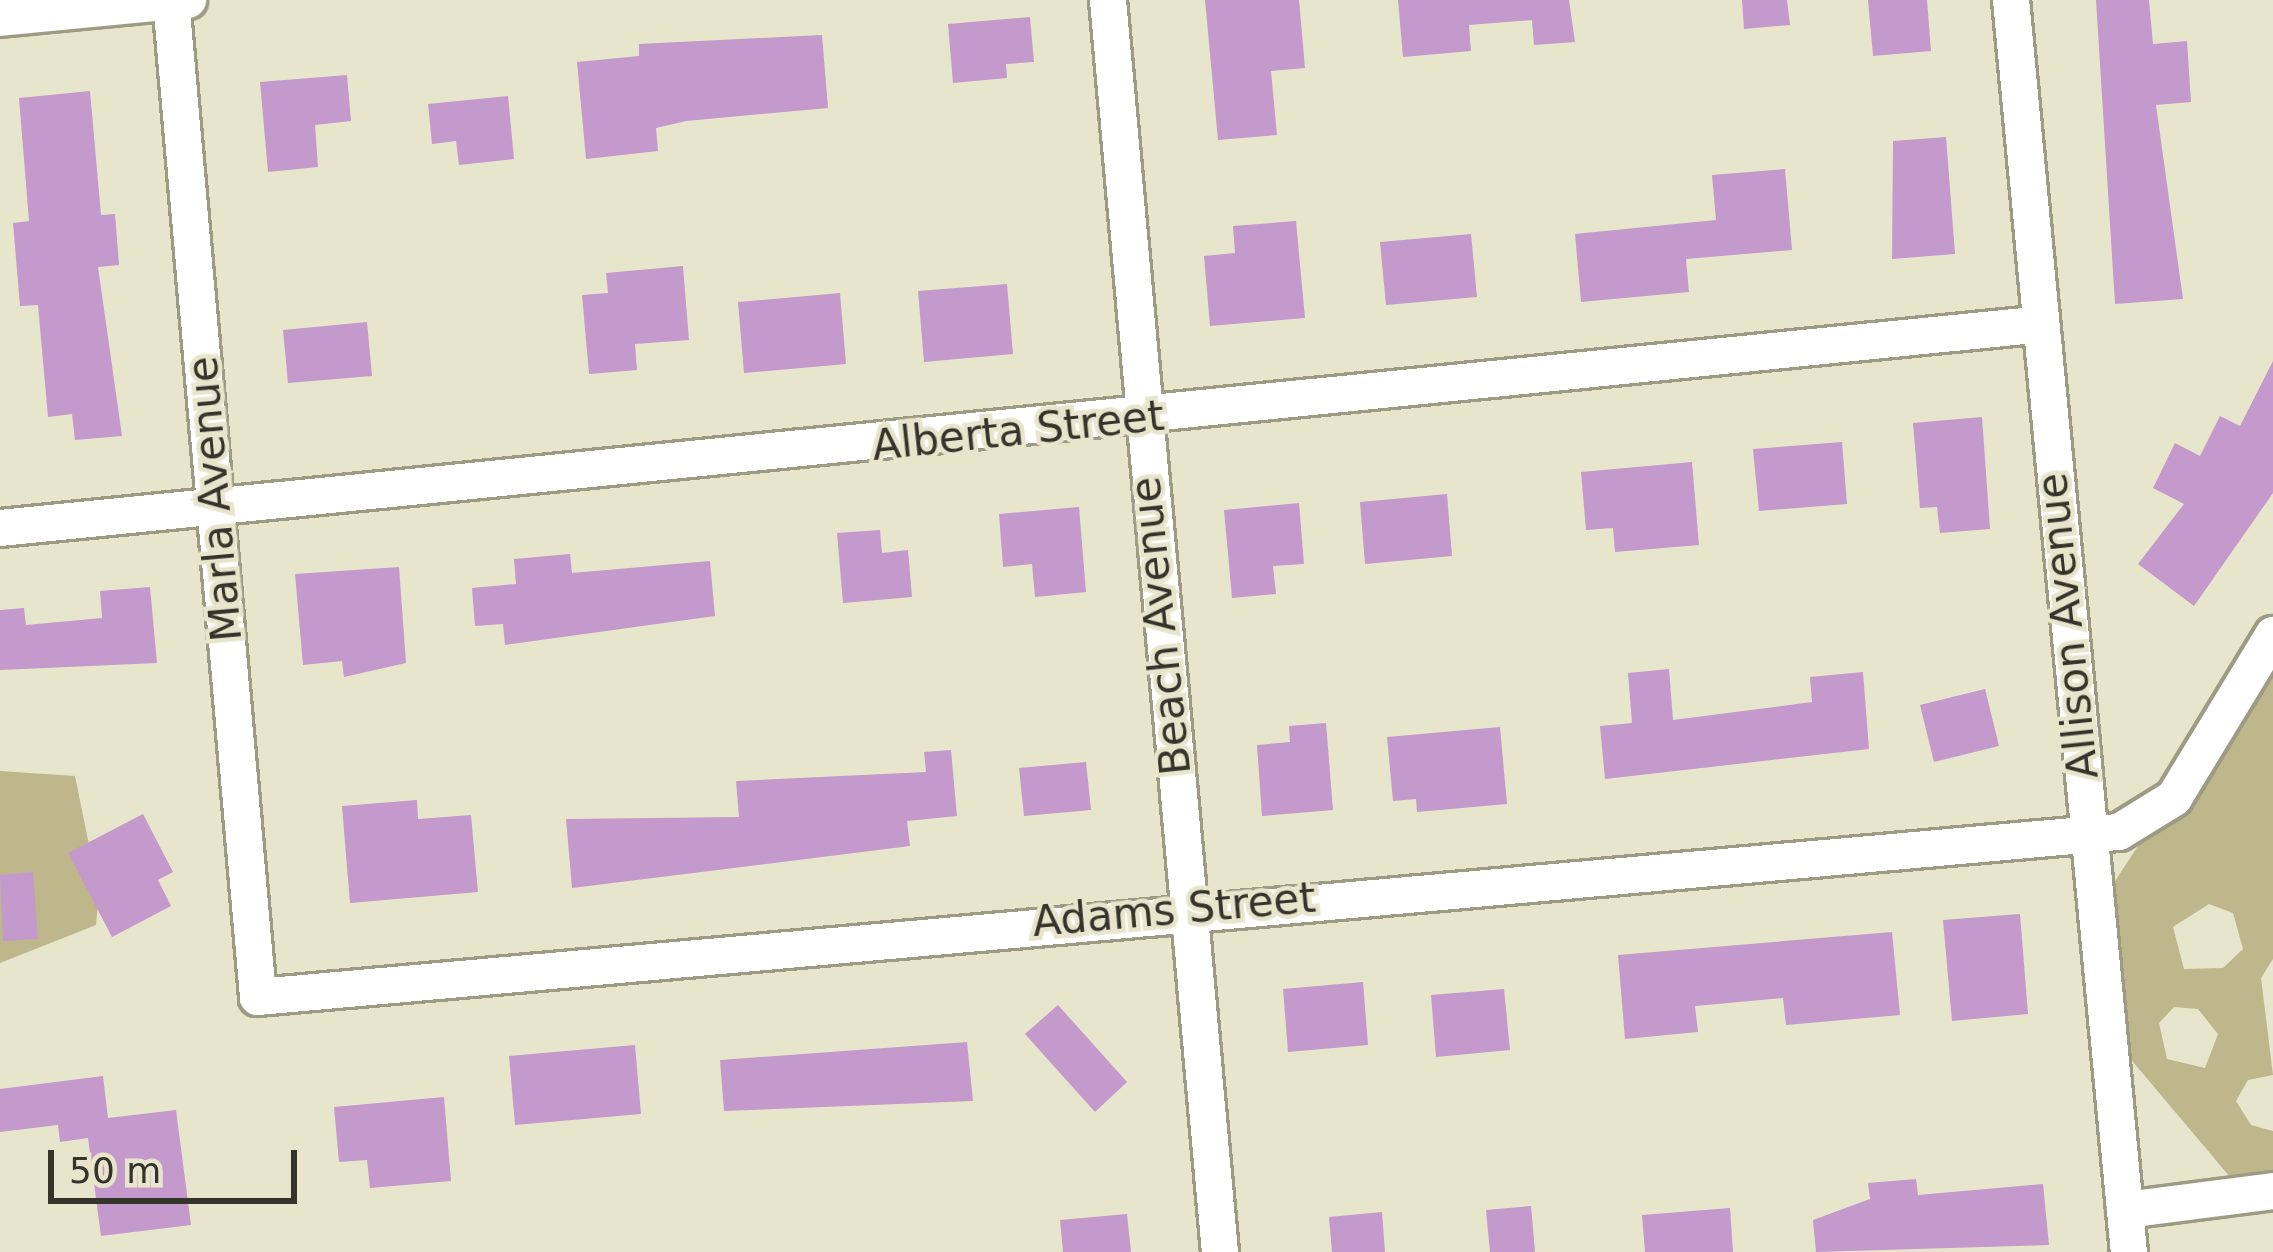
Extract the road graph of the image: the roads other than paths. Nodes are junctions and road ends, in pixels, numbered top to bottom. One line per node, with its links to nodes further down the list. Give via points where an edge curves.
1 (188, 0): 4 (street)
2 (1108, 0): 7 (street, Beach Avenue)
3 (2011, 0): 6 (street, Allison Avenue)
4 (171, 1): 5 (street); 8 (street, Marla Avenue)
5 (0, 18)
6 (2035, 325): 7 (street, Alberta Street); 11 (street, Allison Avenue)
7 (1141, 420): 8 (street, Alberta Street); 12 (street, Beach Avenue)
8 (216, 510): 9 (street, Alberta Street); 13 (street, Marla Avenue)
9 (0, 528)
10 (2273, 634): 11 (street, Adams Street, via 2174,798 2143,825)
11 (2091, 831): 12 (street, Adams Street); 15 (street, Allison Avenue)
12 (1189, 908): 13 (street, Adams Street); 16 (street, Beach Avenue)
13 (258, 997)
14 (2273, 1191): 15 (street)
15 (2125, 1210): 17 (street, Allison Avenue)
16 (1220, 1252)
17 (2129, 1252)

